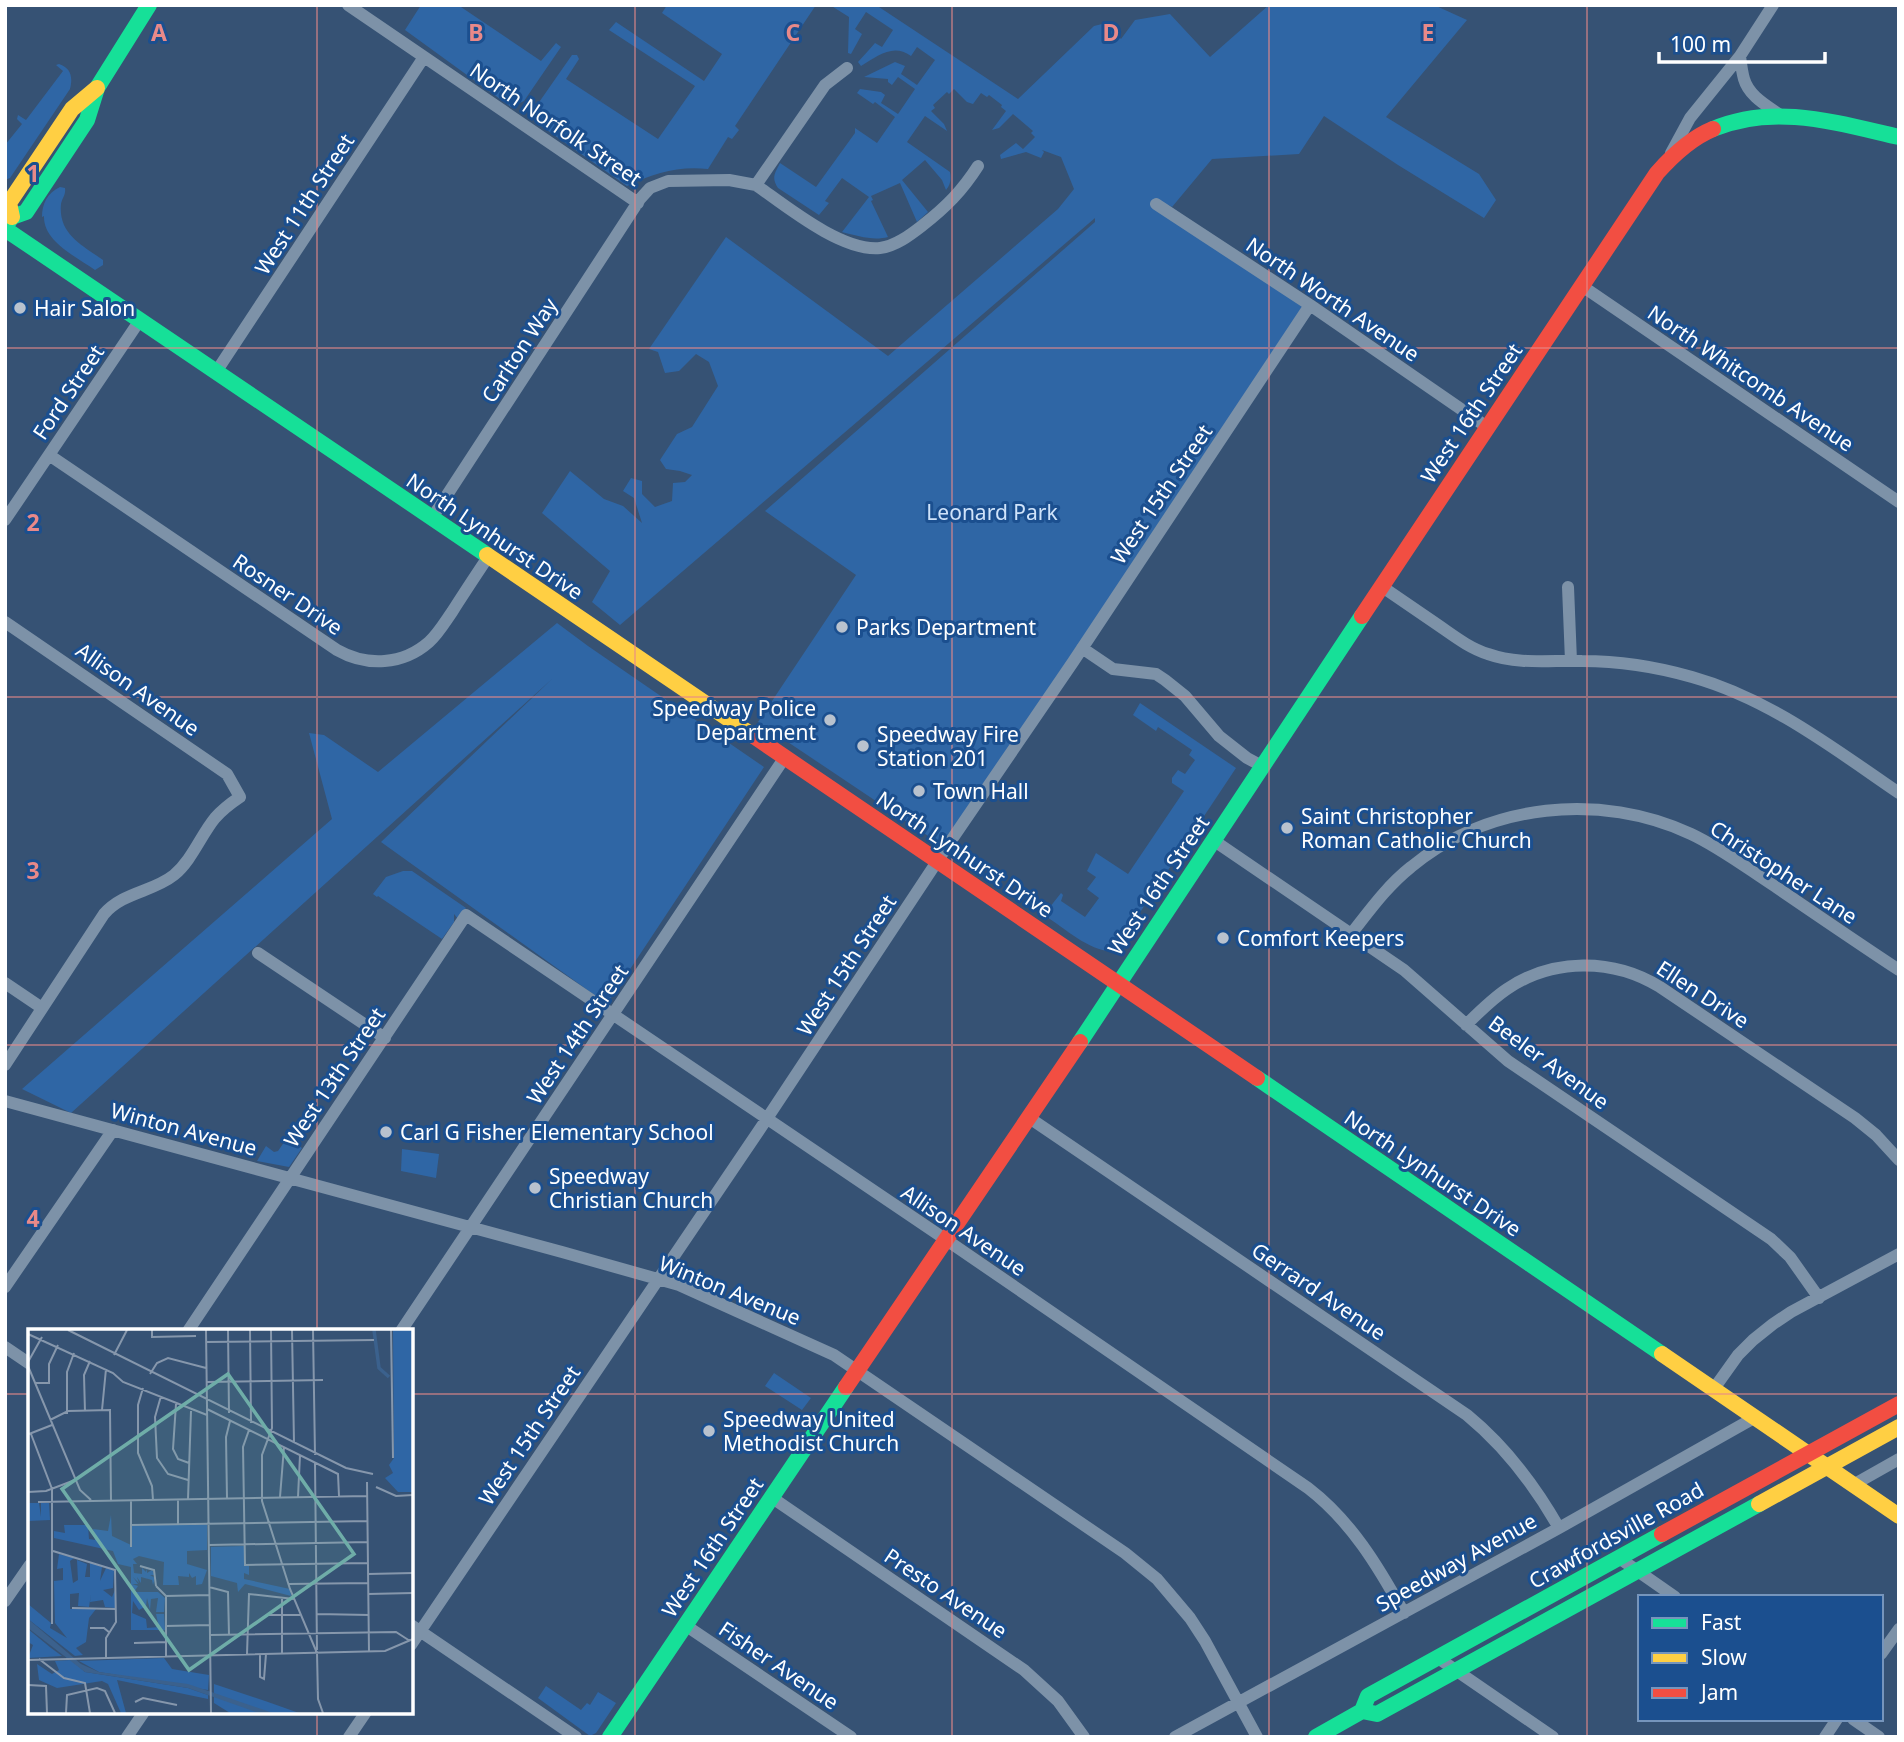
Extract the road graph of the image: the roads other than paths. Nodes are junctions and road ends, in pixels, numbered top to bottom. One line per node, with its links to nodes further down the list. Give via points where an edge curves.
1 (149, 5): 14 (main road, via 97,88 72,109 9,203)
2 (348, 5): 5 (street, North Norfolk Street)
3 (1773, 5): 4 (street, West 16th Street)
4 (1740, 56): 7 (street, via 1748,88); 9 (street, West 16th Street, via 1690,118)
5 (424, 57): 12 (street, North Norfolk Street); 18 (street, West 11th Street)
6 (847, 68): 11 (street, via 825,85)
7 (1780, 115): 8 (main road); 9 (main road, via 1718,125 1695,137)
8 (1899, 137)
9 (1666, 163): 15 (main road, West 16th Street)
10 (978, 166): 11 (street, via 948,206 904,240 879,248 849,244 827,233)
11 (756, 185): 12 (street, North Norfolk Street, via 730,180 668,181 650,188)
12 (638, 202): 22 (street, Carlton Way)
13 (1156, 204): 16 (street, North Worth Avenue)
14 (8, 224): 17 (main road, North Lynhurst Drive)
15 (1582, 286): 19 (main road, West 16th Street); 21 (street, North Whitcomb Avenue)
16 (1310, 305): 19 (street, North Worth Avenue); 28 (street, West 15th Street)
17 (140, 320): 18 (main road, North Lynhurst Drive); 20 (street, Ford Street)
18 (216, 372): 22 (main road, North Lynhurst Drive)
19 (1487, 427): 25 (main road, West 16th Street)
20 (49, 455): 23 (street, Ford Street); 24 (street, Rosner Drive, via 337,650 361,660 397,660 429,642)
21 (1899, 502)
22 (432, 518): 24 (main road, North Lynhurst Drive)
23 (5, 520)
24 (488, 557): 30 (main road, North Lynhurst Drive)
25 (1381, 586): 29 (street, via 1481,652 1517,661); 31 (main road, West 16th Street)
26 (1568, 587): 29 (street)
27 (5, 622): 41 (street, Allison Avenue, via 227,774 240,796 216,816 174,875 109,909)
28 (1082, 648): 31 (street, via 1113,669 1156,674 1185,696 1219,736); 34 (street, West 15th Street)
29 (1571, 661): 32 (street, via 1644,666 1728,689 1788,718)
30 (785, 757): 34 (main road, North Lynhurst Drive); 42 (street, West 14th Street)
31 (1262, 766): 33 (main road, West 16th Street)
32 (1899, 793)
33 (1213, 840): 36 (street, Beeler Avenue); 40 (main road, West 16th Street)
34 (937, 861): 40 (main road, North Lynhurst Drive); 48 (street, West 15th Street)
35 (466, 915): 42 (street, Allison Avenue); 44 (street, West 13th Street)
36 (1351, 934): 38 (street, Christopher Lane, via 1389,886 1453,839 1521,815 1598,810 1658,821 1707,842); 43 (street, Beeler Avenue, via 1416,979)
37 (258, 953): 44 (street)
38 (1899, 970)
39 (5, 983): 41 (street)
40 (1118, 984): 47 (main road, West 16th Street); 63 (main road, North Lynhurst Drive)
41 (42, 1008): 45 (street)
42 (613, 1015): 48 (street, Allison Avenue); 52 (street, West 14th Street)
43 (1466, 1025): 50 (street, Ellen Drive, via 1509,987 1537,974 1588,965 1629,972 1660,987 1858,1120); 57 (street, Beeler Avenue, via 1508,1061 1772,1240)
44 (385, 1038): 51 (street, West 13th Street)
45 (5, 1065)
46 (5, 1101): 49 (street, Winton Avenue)
47 (1028, 1117): 53 (main road, West 16th Street); 73 (street, Gerrard Avenue, via 1467,1415 1518,1465)
48 (766, 1120): 53 (street, Allison Avenue); 55 (street, West 15th Street)
49 (113, 1130): 51 (street, Winton Avenue); 56 (street)
50 (1899, 1160)
51 (290, 1178): 52 (street, Winton Avenue); 58 (street, West 13th Street)
52 (470, 1227): 55 (street, Winton Avenue); 59 (street, West 14th Street)
53 (945, 1239): 62 (main road, West 16th Street); 79 (street, Allison Avenue, via 1316,1494 1356,1535)
54 (1899, 1254): 57 (street)
55 (659, 1280): 62 (street, Winton Avenue, via 804,1340); 81 (street, West 15th Street)
56 (5, 1287)
57 (1819, 1298): 63 (street, via 1753,1340)
58 (189, 1329)
59 (402, 1329)
60 (5, 1347): 61 (street)
61 (28, 1363)
62 (857, 1370): 71 (main road, West 16th Street); 86 (street, Winton Avenue, via 1146,1569 1190,1618)
63 (1713, 1390): 65 (main road, North Lynhurst Drive)
64 (1899, 1404): 67 (main road, Crawfordsville Road)
65 (1754, 1418): 67 (main road, North Lynhurst Drive); 73 (street, Speedway Avenue)
66 (1899, 1427): 69 (main road, Crawfordsville Road)
67 (1807, 1454): 69 (main road, North Lynhurst Drive); 74 (main road, Crawfordsville Road)
68 (1899, 1460): 70 (street)
69 (1826, 1467): 70 (main road, North Lynhurst Drive); 76 (main road, Crawfordsville Road)
70 (1853, 1485): 72 (main road, North Lynhurst Drive)
71 (771, 1497): 80 (main road, West 16th Street); 97 (street, Presto Avenue, via 1020,1667 1058,1701)
72 (1899, 1516)
73 (1559, 1528): 79 (street, Speedway Avenue)
74 (1619, 1558): 76 (street); 84 (main road, Crawfordsville Road)
75 (28, 1568): 78 (street)
76 (1637, 1571): 77 (street); 85 (main road, Crawfordsville Road)
77 (1672, 1595)
78 (5, 1601)
79 (1404, 1613): 86 (street, Speedway Avenue)
80 (685, 1625): 95 (main road, West 16th Street); 96 (street, Fisher Avenue)
81 (416, 1628): 94 (street)
82 (1899, 1629): 83 (street)
83 (1883, 1651)
84 (1438, 1658): 85 (street); 87 (main road, Crawfordsville Road, via 1368,1696)
85 (1456, 1671): 87 (main road, Crawfordsville Road, via 1377,1714); 101 (street)
86 (1239, 1702): 98 (street, Speedway Avenue); 99 (street, Winton Avenue)
87 (1363, 1711): 100 (main road, Crawfordsville Road)
88 (143, 1714): 92 (street)
89 (365, 1714): 93 (street)
90 (1836, 1721): 102 (street)
91 (1856, 1721): 103 (street)
92 (127, 1737)
93 (349, 1737)
94 (576, 1737)
95 (610, 1737)
96 (851, 1737)
97 (1084, 1737)
98 (1175, 1737)
99 (1257, 1737)
100 (1315, 1737)
101 (1553, 1737)
102 (1825, 1737)
103 (1879, 1737)

